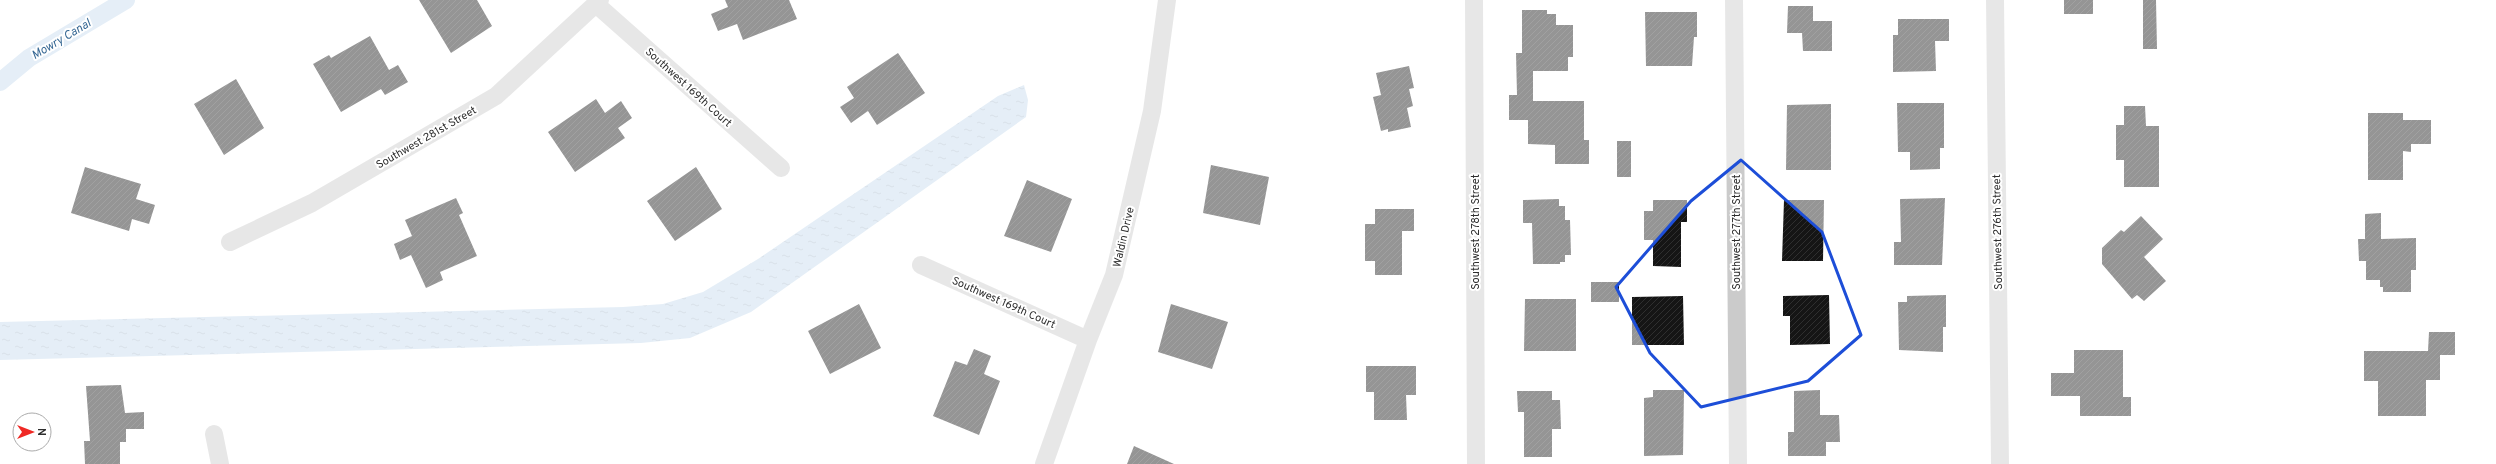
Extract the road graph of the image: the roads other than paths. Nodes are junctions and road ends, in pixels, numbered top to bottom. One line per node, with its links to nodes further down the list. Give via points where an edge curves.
1 (1167, 0): 9 (street, Waldin Drive, via 1157,87 1149,125 1114,275)
2 (1474, 0): 13 (street, Southwest 278th Street)
3 (1734, 0): 14 (street, Southwest 277th Street)
4 (1995, 0): 15 (street, Southwest 276th Street)
5 (599, 2): 6 (street, Southwest 169th Court); 7 (street, Southwest 281st Street, via 496,96 312,202)
6 (781, 168)
7 (230, 242)
8 (921, 264): 9 (street, Southwest 169th Court)
9 (1088, 340): 12 (street, Waldin Drive)
10 (214, 434): 11 (street)
11 (220, 464)
12 (1044, 464)
13 (1476, 464)
14 (1738, 464)
15 (2000, 464)

